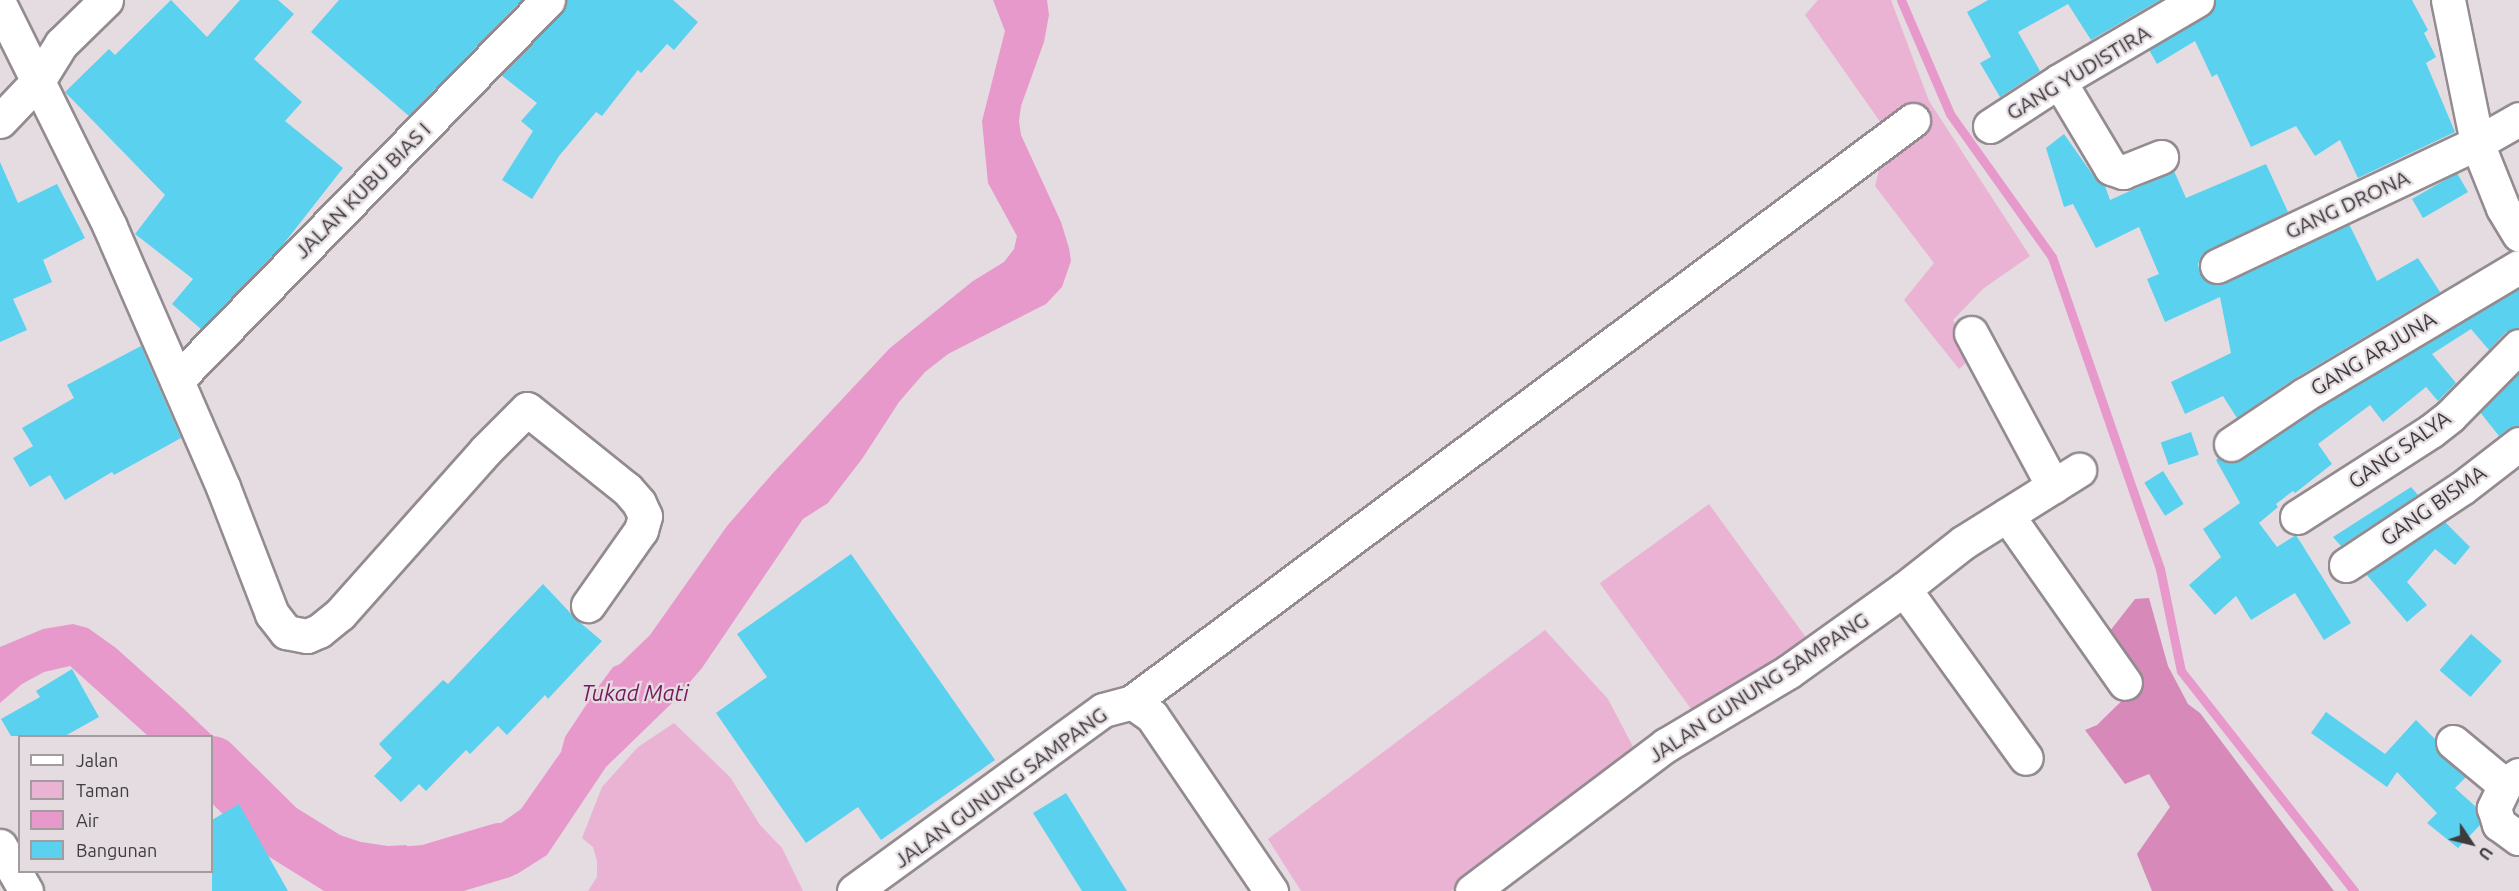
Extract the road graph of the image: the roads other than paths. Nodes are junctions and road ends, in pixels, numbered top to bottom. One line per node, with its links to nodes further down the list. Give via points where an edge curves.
1 (106, 0): 6 (street, via 61,44)
2 (548, 0): 19 (street, JALAN KUBU BIAS I)
3 (2197, 0): 7 (street, GANG YUDISTIRA)
4 (2456, 3): 12 (street)
5 (0, 5): 6 (street)
6 (38, 81): 10 (street); 19 (street, via 110,227)
7 (2059, 81): 11 (street, GANG YUDISTIRA); 13 (street, via 2111,168 2123,172)
8 (2519, 119): 12 (street, GANG DRONA)
9 (1913, 120): 28 (street)
10 (0, 121)
11 (1990, 126)
12 (2477, 143): 14 (street); 15 (street, GANG DRONA)
13 (2161, 157)
14 (2514, 214)
15 (2217, 266)
16 (2519, 267): 20 (street, GANG ARJUNA, via 2313,389)
17 (1971, 333): 22 (street, JALAN GUNUNG SAMPANG, via 2066,478)
18 (2519, 346): 23 (street, GANG SALYA, via 2431,431)
19 (177, 380): 26 (street, via 272,614 286,632 307,636 340,614 527,409 627,489 645,516 641,530)
20 (2231, 444)
21 (2519, 444): 24 (street, GANG BISMA, via 2462,488)
22 (2007, 515): 25 (street, JALAN GUNUNG SAMPANG, via 1964,542); 27 (street)
23 (2297, 517)
24 (2346, 565)
25 (1904, 589): 30 (street); 37 (street, JALAN GUNUNG SAMPANG, via 1788,672 1666,745)
26 (588, 605)
27 (2125, 683)
28 (1132, 702): 35 (street, JALAN GUNUNG SAMPANG, via 1103,710); 36 (street, JALAN GUNUNG SAMPANG, via 1152,716)
29 (2453, 742): 31 (street, via 2490,774)
30 (2026, 758)
31 (2513, 779): 32 (street, via 2494,808 2499,824)
32 (2518, 838)
33 (0, 846): 34 (street)
34 (26, 891)
35 (854, 891)
36 (1271, 891)
37 (1472, 891)

